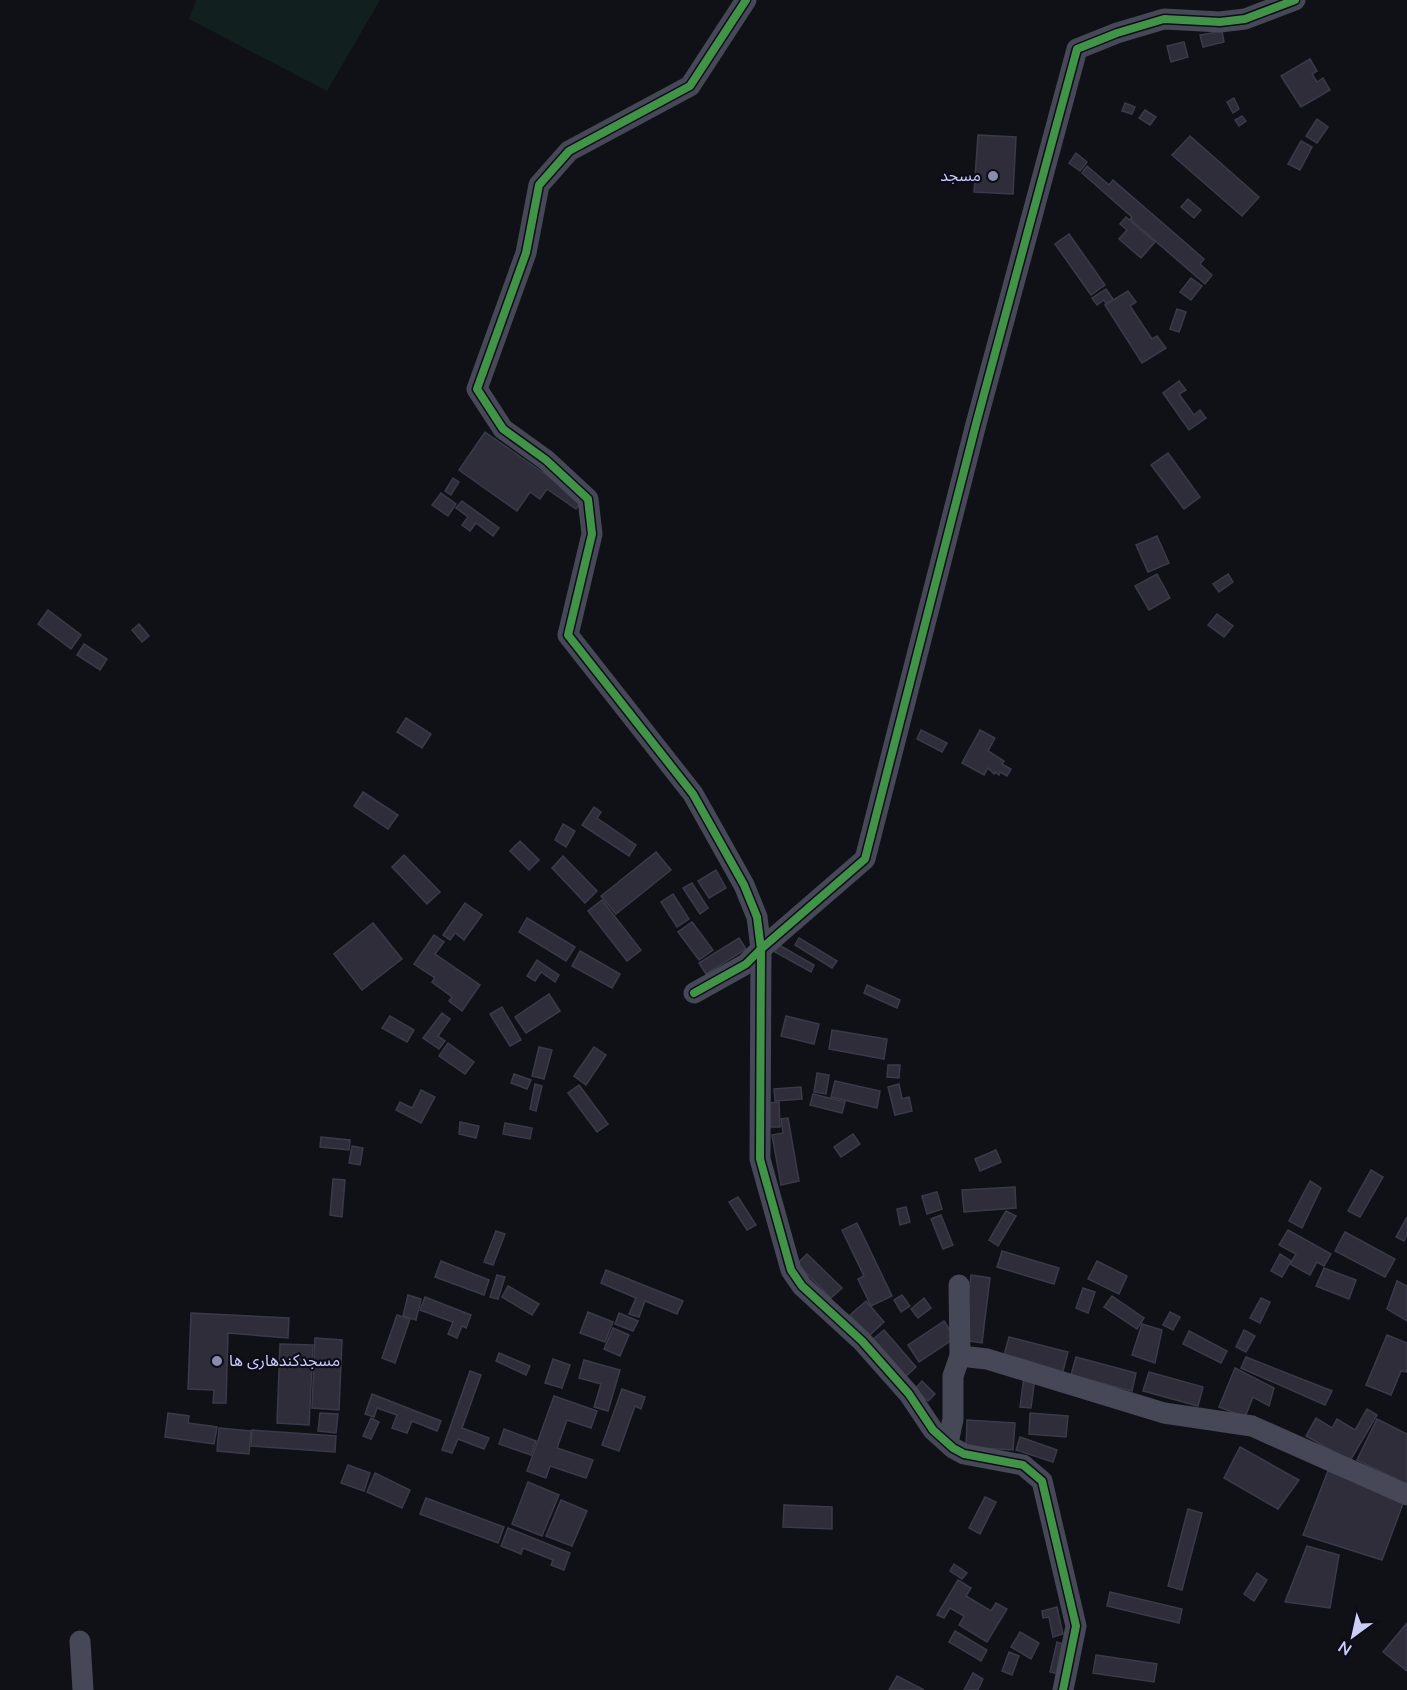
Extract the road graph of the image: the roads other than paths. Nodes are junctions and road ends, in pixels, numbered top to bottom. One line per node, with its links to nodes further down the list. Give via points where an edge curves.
1 (746, 0): 3 (street, via 690,86 569,151 539,185 526,253 477,389 504,429 546,460 588,499 592,534 568,635 693,794 744,885 757,916)
2 (1295, 0): 3 (street, via 1245,19 1164,19 1077,49 976,424 866,859)
3 (761, 949): 4 (street, via 746,964); 7 (street, via 760,1159 790,1270 862,1341 909,1394 933,1430)
4 (694, 993)
5 (959, 1285): 6 (street)
6 (960, 1356): 7 (street, via 953,1376 953,1419); 8 (street, via 987,1359 1164,1413 1252,1426)
7 (948, 1443): 11 (street, via 964,1454 1023,1465 1042,1481 1076,1626)
8 (1407, 1495)
9 (80, 1641): 10 (street)
10 (83, 1690)
11 (1063, 1690)

